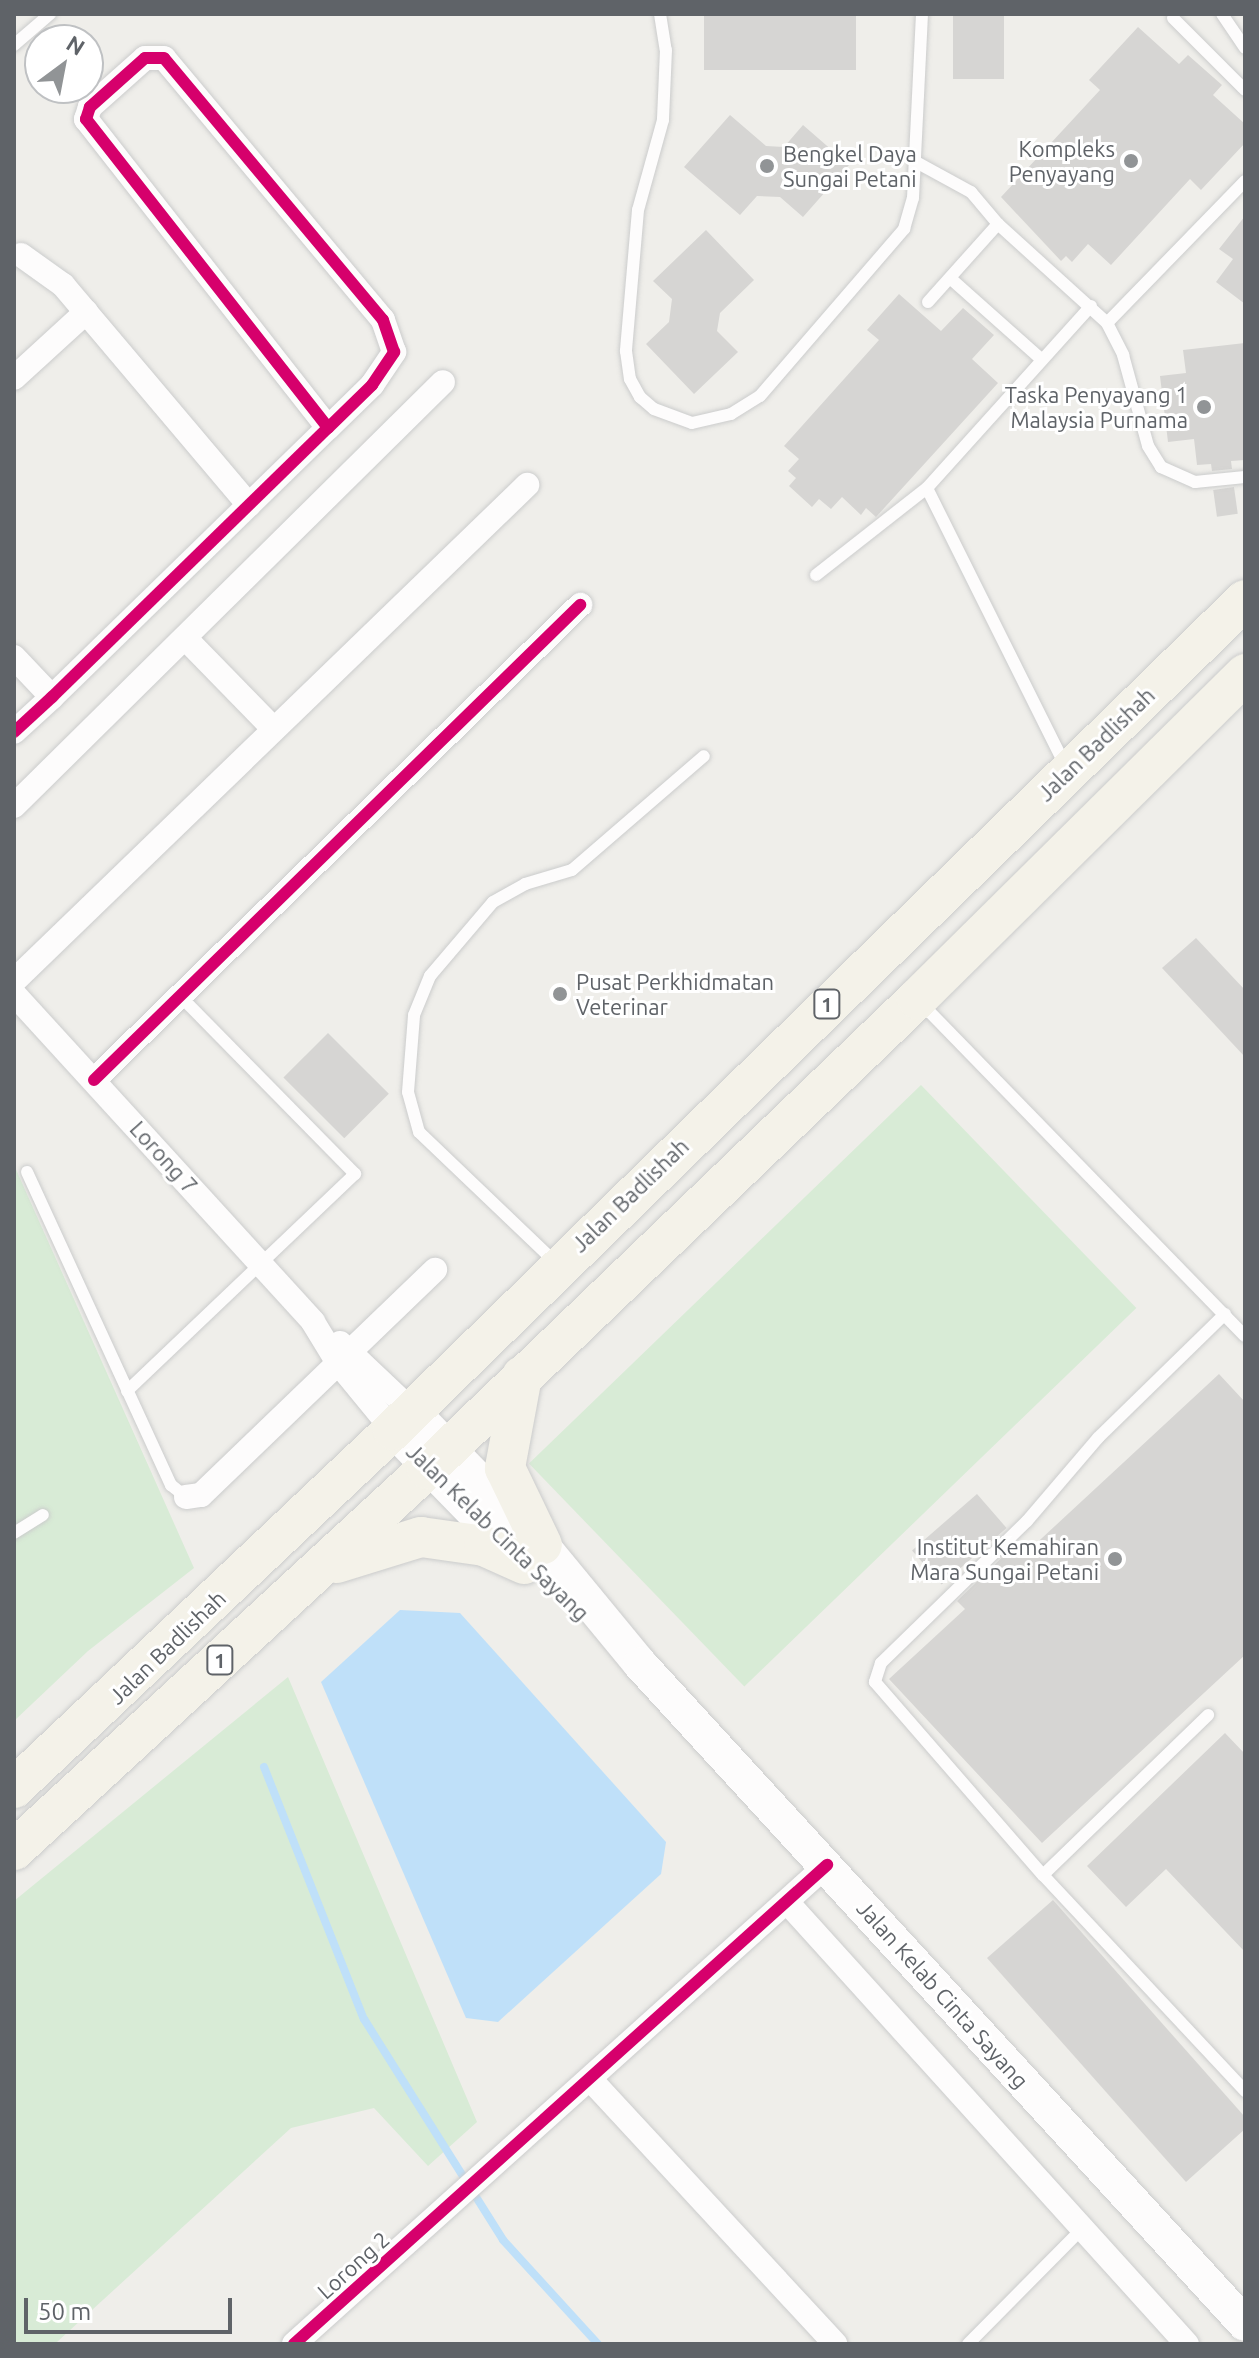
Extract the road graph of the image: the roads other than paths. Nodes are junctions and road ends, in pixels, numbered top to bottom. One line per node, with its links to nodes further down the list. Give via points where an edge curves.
1 (50, 14): 6 (lane)
2 (660, 14): 9 (lane, via 666,50 663,120 638,210 626,328 630,379 654,409 692,423 731,414 760,396 892,247 910,215)
3 (922, 14): 9 (lane)
4 (1222, 14): 7 (lane)
5 (1173, 18): 8 (lane)
6 (14, 45)
7 (1245, 48)
8 (1245, 90)
9 (916, 162): 11 (lane, via 954,179)
10 (1245, 181): 17 (lane)
11 (998, 224): 13 (lane); 15 (lane)
12 (21, 255): 16 (street, via 63,285)
13 (950, 278): 14 (lane); 18 (lane)
14 (928, 302)
15 (1091, 306): 17 (lane); 18 (lane)
16 (86, 312): 19 (street); 25 (street)
17 (1107, 323): 22 (lane, via 1123,355 1148,446 1161,467 1195,482)
18 (1042, 360): 24 (lane)
19 (14, 378)
20 (443, 382): 29 (street)
21 (328, 428): 21 (street, via 86,119 90,107 145,58 164,58 392,336 394,352 386,368); 25 (street)
22 (1245, 477)
23 (527, 485): 33 (street)
24 (927, 488): 26 (lane); 36 (lane)
25 (249, 505): 32 (street)
26 (816, 575)
27 (1245, 600): 36 (main road, Jalan Badlishah / 1)
28 (580, 605): 40 (street)
29 (186, 639): 33 (street); 37 (street)
30 (14, 657): 32 (street)
31 (1245, 674): 41 (main road, Jalan Badlishah / 1)
32 (52, 697): 34 (street)
33 (273, 728): 38 (street)
34 (14, 732)
35 (704, 756): 45 (lane, via 572,870 525,884 493,902 430,976 414,1015 408,1092 419,1132)
36 (1068, 771): 45 (main road, Jalan Badlishah / 1)
37 (14, 806)
38 (14, 981)
39 (14, 994): 42 (street, Lorong 7)
40 (180, 996): 42 (street); 44 (lane, via 355,1174)
41 (917, 999): 47 (lane); 50 (main road, Jalan Badlishah / 1)
42 (94, 1080): 44 (street, Lorong 7)
43 (27, 1172): 51 (lane)
44 (260, 1263): 49 (street, Lorong 7); 51 (lane)
45 (558, 1265): 52 (main road, Jalan Badlishah / 1)
46 (435, 1270): 49 (street)
47 (1225, 1314): 48 (lane); 63 (lane, via 1098,1438 1027,1521 881,1663 875,1675 878,1690)
48 (1245, 1336)
49 (344, 1357): 52 (street, Lorong 7); 54 (street, via 201,1495)
50 (522, 1376): 53 (main road, Jalan Badlishah / 1); 57 (main road, via 505,1468)
51 (127, 1391): 54 (lane, via 171,1485)
52 (403, 1421): 53 (main road, Jalan Kelab Cinta Sayang); 60 (main road, Jalan Badlishah / 1)
53 (438, 1457): 57 (main road, Jalan Kelab Cinta Sayang); 58 (main road, Jalan Badlishah / 1)
54 (186, 1497)
55 (43, 1515): 56 (lane)
56 (14, 1533)
57 (533, 1554): 58 (main road, via 421,1537); 62 (main road, Jalan Kelab Cinta Sayang)
58 (318, 1569): 61 (main road, Jalan Badlishah / 1)
59 (1208, 1715): 63 (lane)
60 (14, 1788)
61 (14, 1850)
62 (827, 1865): 64 (street, Lorong 2); 68 (main road, Jalan Kelab Cinta Sayang)
63 (1043, 1875): 66 (lane)
64 (787, 1902): 65 (street, Lorong 2); 67 (street)
65 (590, 2079): 69 (street, Lorong 2); 70 (street)
66 (1245, 2091)
67 (1082, 2229): 71 (lane); 72 (street)
68 (1245, 2324)
69 (294, 2344)
70 (835, 2344)
71 (968, 2344)
72 (1187, 2344)

